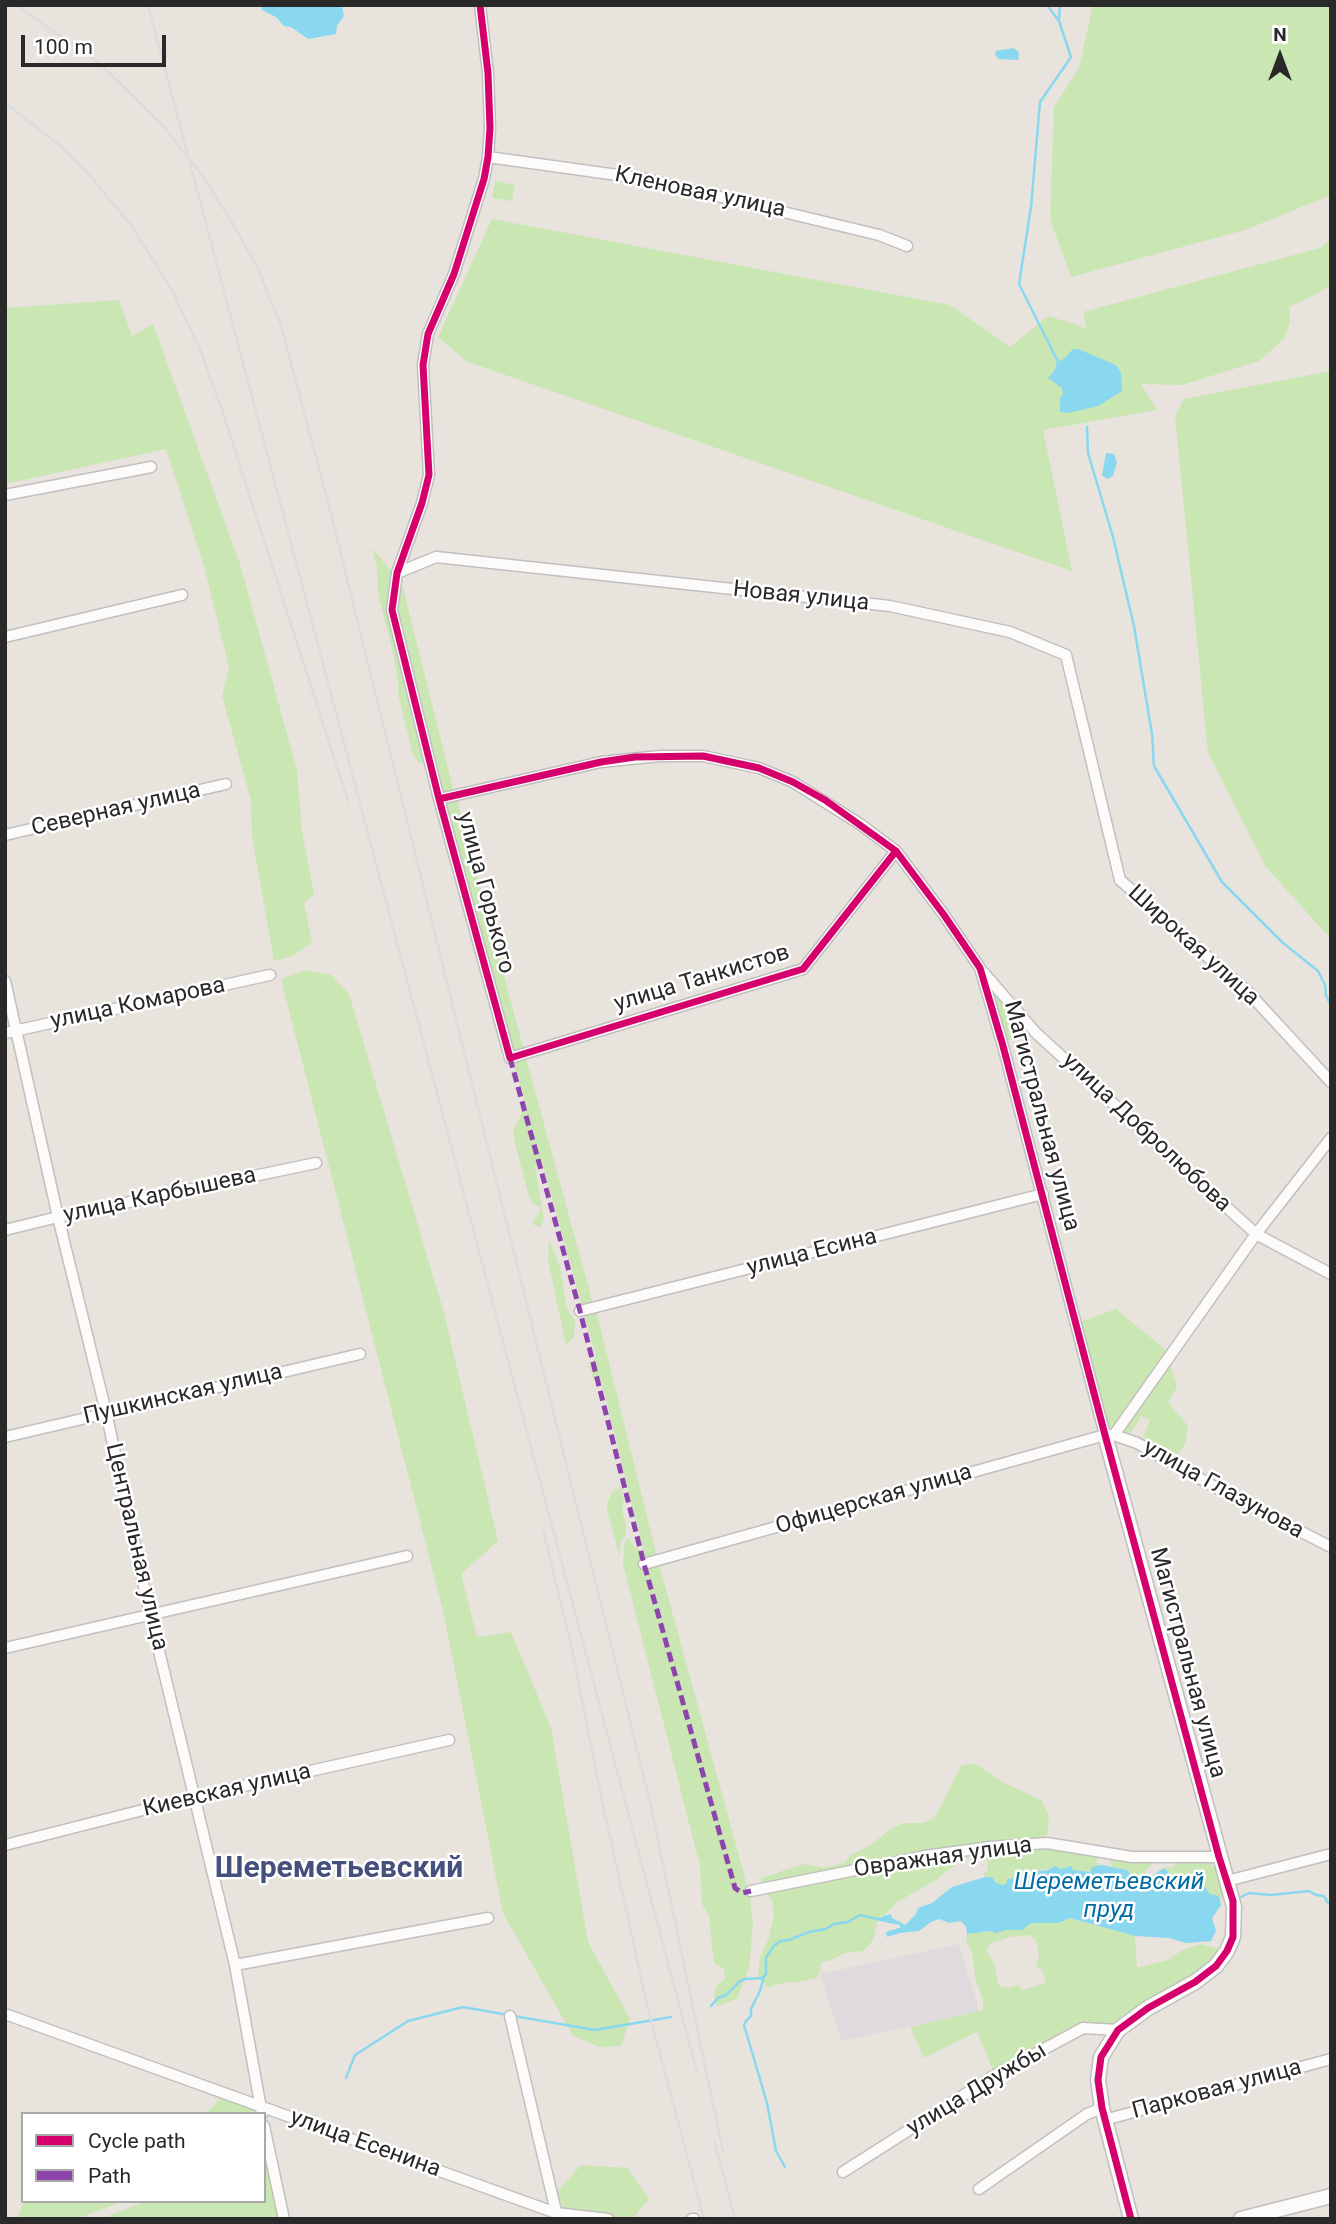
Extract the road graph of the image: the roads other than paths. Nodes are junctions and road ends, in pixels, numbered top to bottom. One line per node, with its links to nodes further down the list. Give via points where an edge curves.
1 (480, 5): 2 (street, via 488,73)
2 (488, 157): 3 (street, Кленовая улица, via 646,178 879,235); 6 (street, via 454,274 428,334 423,365 429,475)
3 (907, 246)
4 (151, 467): 5 (street)
5 (5, 495)
6 (397, 573): 10 (street, Новая улица, via 436,557 890,606 1010,632 1066,655); 11 (street, улица Горького, via 392,610)
7 (182, 594): 8 (street)
8 (5, 637)
9 (226, 785): 12 (street, Северная улица)
10 (1098, 788): 19 (street, Широкая улица, via 1120,880 1248,992)
11 (439, 799): 13 (street, Магистральная улица, via 601,762 703,756 760,768 793,782); 18 (street, улица Горького)
12 (5, 835)
13 (896, 850): 14 (street, Магистральная улица); 18 (street, улица Танкистов, via 803,969)
14 (980, 968): 22 (street, Магистральная улица); 25 (street, улица Добролюбова, via 1037,1033)
15 (270, 975): 17 (street, улица Комарова)
16 (5, 981): 17 (street, Центральная улица)
17 (11, 1031): 23 (street, Центральная улица)
18 (510, 1059)
19 (1331, 1082)
20 (1331, 1139): 25 (street)
21 (316, 1163): 23 (street, улица Карбышева)
22 (1043, 1194): 27 (street, улица Есина); 30 (street, Магистральная улица)
23 (58, 1217): 24 (street, улица Карбышева); 29 (street, Центральная улица)
24 (5, 1230)
25 (1256, 1234): 26 (street, улица Добролюбова); 30 (street)
26 (1331, 1274)
27 (580, 1311)
28 (360, 1354): 29 (street, Пушкинская улица)
29 (106, 1412): 31 (street, Пушкинская улица); 35 (street, Центральная улица)
30 (1110, 1435): 32 (street, улица Глазунова, via 1137,1443); 34 (street, Офицерская улица); 41 (street, Магистральная улица)
31 (5, 1437)
32 (1331, 1547)
33 (407, 1556): 35 (street)
34 (644, 1564)
35 (150, 1614): 36 (street); 38 (street, Центральная улица)
36 (5, 1648)
37 (449, 1740): 38 (street, Киевская улица)
38 (194, 1797): 39 (street, Киевская улица); 45 (street, Центральная улица)
39 (5, 1845)
40 (1331, 1854): 42 (street)
41 (1219, 1857): 42 (street, Магистральная улица); 43 (street, Овражная улица, via 1132,1857 1047,1843 990,1847)
42 (1227, 1882): 48 (street, Магистральная улица, via 1234,1907 1233,1937 1216,1966)
43 (751, 1891)
44 (488, 1919): 45 (street)
45 (235, 1965): 50 (street, Центральная улица)
46 (5, 2014): 50 (street, улица Есенина)
47 (510, 2016): 56 (street)
48 (1118, 2030): 51 (street, via 1101,2057 1098,2080); 53 (street, улица Дружбы, via 1083,2028 992,2077)
49 (1331, 2060): 51 (street, Парковая улица)
50 (261, 2110): 56 (street, улица Есенина)
51 (1103, 2114): 54 (street, Парковая улица, via 1087,2114); 59 (street)
52 (266, 2135): 57 (street)
53 (843, 2172)
54 (979, 2189)
55 (1331, 2196): 60 (street)
56 (557, 2216): 58 (street, улица Есенина)
57 (284, 2219)
58 (608, 2219)
59 (1131, 2219)
60 (1241, 2219)

